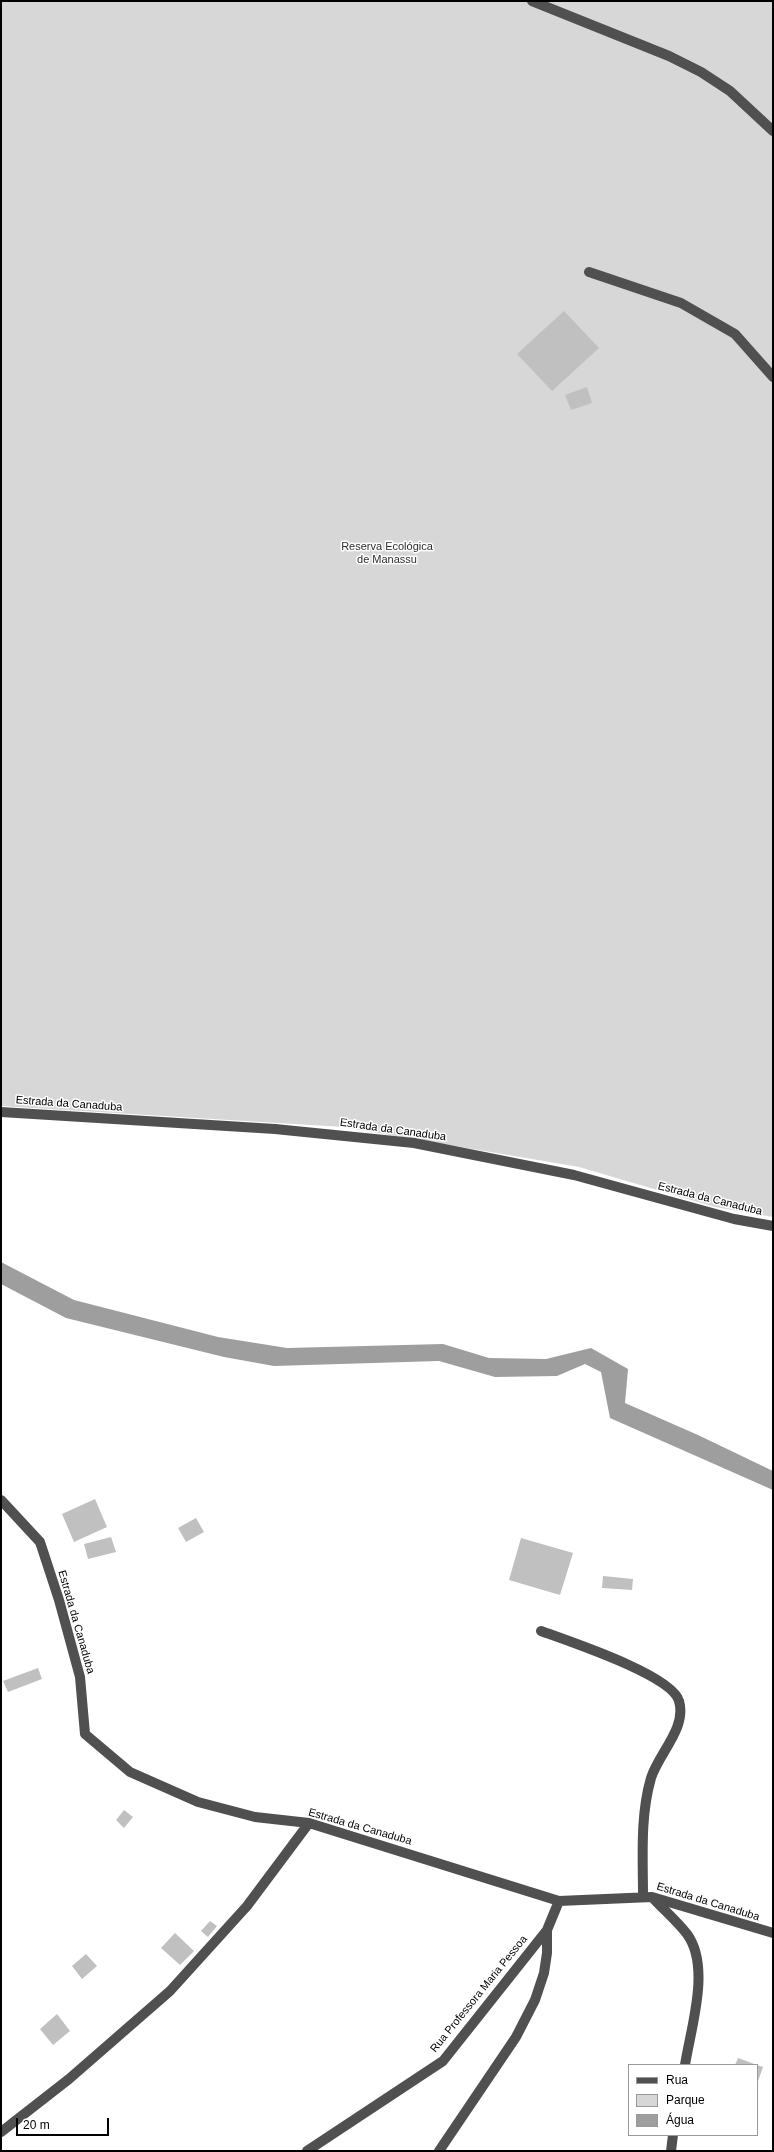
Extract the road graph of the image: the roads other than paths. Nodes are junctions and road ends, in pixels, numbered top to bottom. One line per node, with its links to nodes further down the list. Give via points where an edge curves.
1 (532, 1): 2 (street, via 669,56 701,72 730,91)
2 (773, 131)
3 (589, 272): 4 (street, via 681,303 735,334)
4 (773, 377)
5 (1, 1112): 6 (street, Estrada da Canaduba, via 275,1128 414,1143 574,1175 734,1219)
6 (773, 1226)
7 (1, 1500): 9 (street, Estrada da Canaduba, via 40,1542 80,1677 85,1734 130,1772 198,1802 255,1817)
8 (541, 1630): 10 (street, via 646,1672 668,1687 679,1700 681,1717 652,1777 644,1809)
9 (309, 1823): 11 (street, Estrada da Canaduba); 15 (street, via 247,1906 170,1992 69,2079)
10 (647, 1896): 11 (street, Estrada da Canaduba); 13 (street, Estrada da Canaduba); 14 (street, via 687,1934 699,1966 699,1982)
11 (559, 1901): 12 (street)
12 (547, 1930): 17 (street, Rua Professora Maria Pessoa, via 443,2061); 18 (street, via 544,1973 535,2000 516,2037)
13 (773, 1933)
14 (685, 2064)
15 (1, 2132)
16 (673, 2136): 19 (street)
17 (308, 2151)
18 (439, 2151)
19 (671, 2151)

